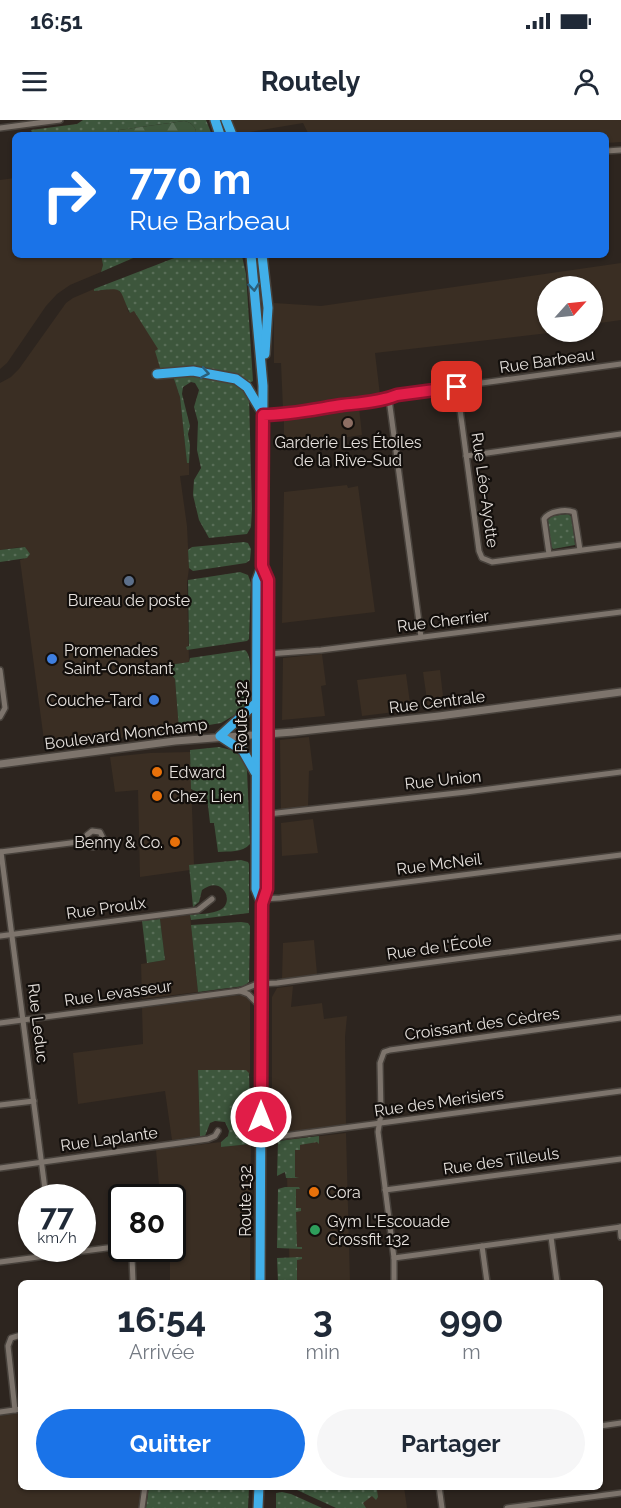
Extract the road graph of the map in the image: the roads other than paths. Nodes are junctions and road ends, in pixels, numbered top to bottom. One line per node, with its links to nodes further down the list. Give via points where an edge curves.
1 (60, 120): 2 (street)
2 (0, 128)
3 (246, 258): 6 (highway)
4 (251, 258): 6 (highway, Route 132)
5 (262, 258): 9 (highway, via 267,295)
6 (252, 266): 9 (highway, Route 132, one-way to 9)
7 (621, 364): 10 (street, Rue Barbeau)
8 (157, 374): 12 (highway, one-way to 12, via 193,371 236,379 247,387)
9 (263, 386): 12 (highway, Route 132)
10 (457, 387): 11 (street, Rue Barbeau); 14 (street, Rue Léo-Ayotte)
11 (388, 399): 12 (street, Rue Barbeau); 20 (street)
12 (263, 415): 18 (highway, Route 132)
13 (621, 434): 14 (street)
14 (466, 456): 17 (street, Rue Léo-Ayotte, via 479,550 484,559 492,562)
15 (621, 545): 16 (street)
16 (580, 550): 17 (street); 17 (street, via 574,513 550,513 544,519)
17 (549, 554)
18 (262, 566): 21 (highway, Route 132, via 268,580); 24 (highway, Route 132, via 257,580)
19 (621, 612): 20 (street, Rue Cherrier)
20 (421, 638): 21 (street, Rue Cherrier)
21 (268, 654): 27 (highway, Route 132)
22 (0, 670): 25 (street, via 5,708)
23 (621, 692): 27 (street, Rue Centrale)
24 (256, 703): 26 (highway, Route 132); 28 (highway)
25 (0, 717)
26 (256, 733): 27 (street, Rue Centrale); 28 (street, Boulevard Monchamp); 31 (highway, Route 132)
27 (268, 733): 32 (highway, Route 132)
28 (220, 736): 29 (street, Boulevard Monchamp); 31 (highway, via 243,751)
29 (0, 764)
30 (621, 772): 32 (street, Rue Union)
31 (256, 774): 37 (highway, Route 132, via 256,889)
32 (268, 814): 37 (highway, Route 132, via 267,889)
33 (86, 841): 34 (street)
34 (1, 852): 38 (street, Rue Leduc)
35 (621, 855): 37 (street, Rue McNeil)
36 (212, 899): 38 (street, Rue Proulx, via 198,910)
37 (262, 900): 41 (highway, Route 132)
38 (13, 934): 39 (street, Rue Proulx); 45 (street, Rue Leduc)
39 (0, 936)
40 (621, 937): 41 (street, Rue de l'École)
41 (261, 983): 42 (street, Rue Levasseur); 43 (highway, Route 132)
42 (240, 991): 43 (street); 45 (street, Rue Levasseur)
43 (261, 1007): 52 (highway, Route 132)
44 (621, 1018): 50 (street, Croissant des Cèdres, via 387,1051 381,1058)
45 (24, 1020): 46 (street, Rue Levasseur); 48 (street, Rue Leduc)
46 (0, 1023)
47 (621, 1091): 50 (street, Rue des Merisiers)
48 (34, 1101): 49 (street); 54 (street, Rue Leduc)
49 (0, 1105)
50 (379, 1124): 52 (street, Rue des Merisiers); 57 (street, Croissant des Cèdres)
51 (218, 1131): 54 (street, Rue Laplante, via 208,1139)
52 (261, 1139): 67 (highway, Route 132)
53 (621, 1159): 57 (street, Rue des Tilleuls)
54 (42, 1162): 55 (street, Rue Laplante); 56 (street, Rue Leduc)
55 (0, 1168)
56 (45, 1184)
57 (385, 1190): 63 (street, Croissant des Cèdres)
58 (620, 1227): 59 (street); 60 (street)
59 (551, 1237): 61 (street); 70 (street)
60 (621, 1237)
61 (482, 1246): 63 (street); 69 (street)
62 (18, 1258): 64 (street)
63 (394, 1258): 68 (street, Croissant des Cèdres)
64 (0, 1262)
65 (132, 1262): 66 (street)
66 (133, 1280)
67 (260, 1280)
68 (394, 1280)
69 (487, 1280)
70 (557, 1280)
71 (18, 1336): 72 (street, via 8,1342)
72 (18, 1409): 73 (street)
73 (0, 1412)
74 (621, 1423): 75 (street)
75 (603, 1426)
76 (144, 1490): 80 (street)
77 (259, 1490): 81 (highway)
78 (440, 1490): 82 (street)
79 (621, 1493): 83 (street)
80 (142, 1508)
81 (259, 1508)
82 (442, 1508)
83 (507, 1508)

